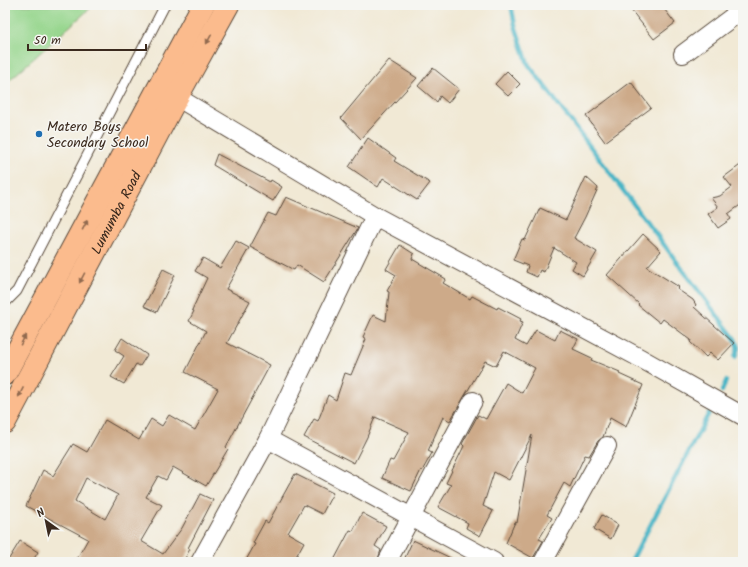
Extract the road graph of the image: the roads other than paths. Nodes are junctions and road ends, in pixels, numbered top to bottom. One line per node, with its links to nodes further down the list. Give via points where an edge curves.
1 (165, 5): 8 (lane, via 17,291)
2 (203, 5): 6 (main road, Lumumba Road)
3 (228, 5): 6 (main road, Lumumba Road, one-way to 6)
4 (743, 9): 5 (street)
5 (683, 54)
6 (168, 92): 7 (street); 9 (main road, Lumumba Road, one-way to 6); 12 (main road, Lumumba Road, one-way to 12)
7 (375, 216): 11 (street); 13 (street)
8 (5, 303)
9 (5, 374)
10 (473, 401): 15 (street)
11 (743, 416)
12 (5, 422)
13 (268, 439): 15 (street); 16 (street)
14 (607, 446): 19 (street)
15 (412, 517): 17 (street); 18 (street)
16 (200, 562)
17 (387, 562)
18 (494, 562)
19 (543, 562)

